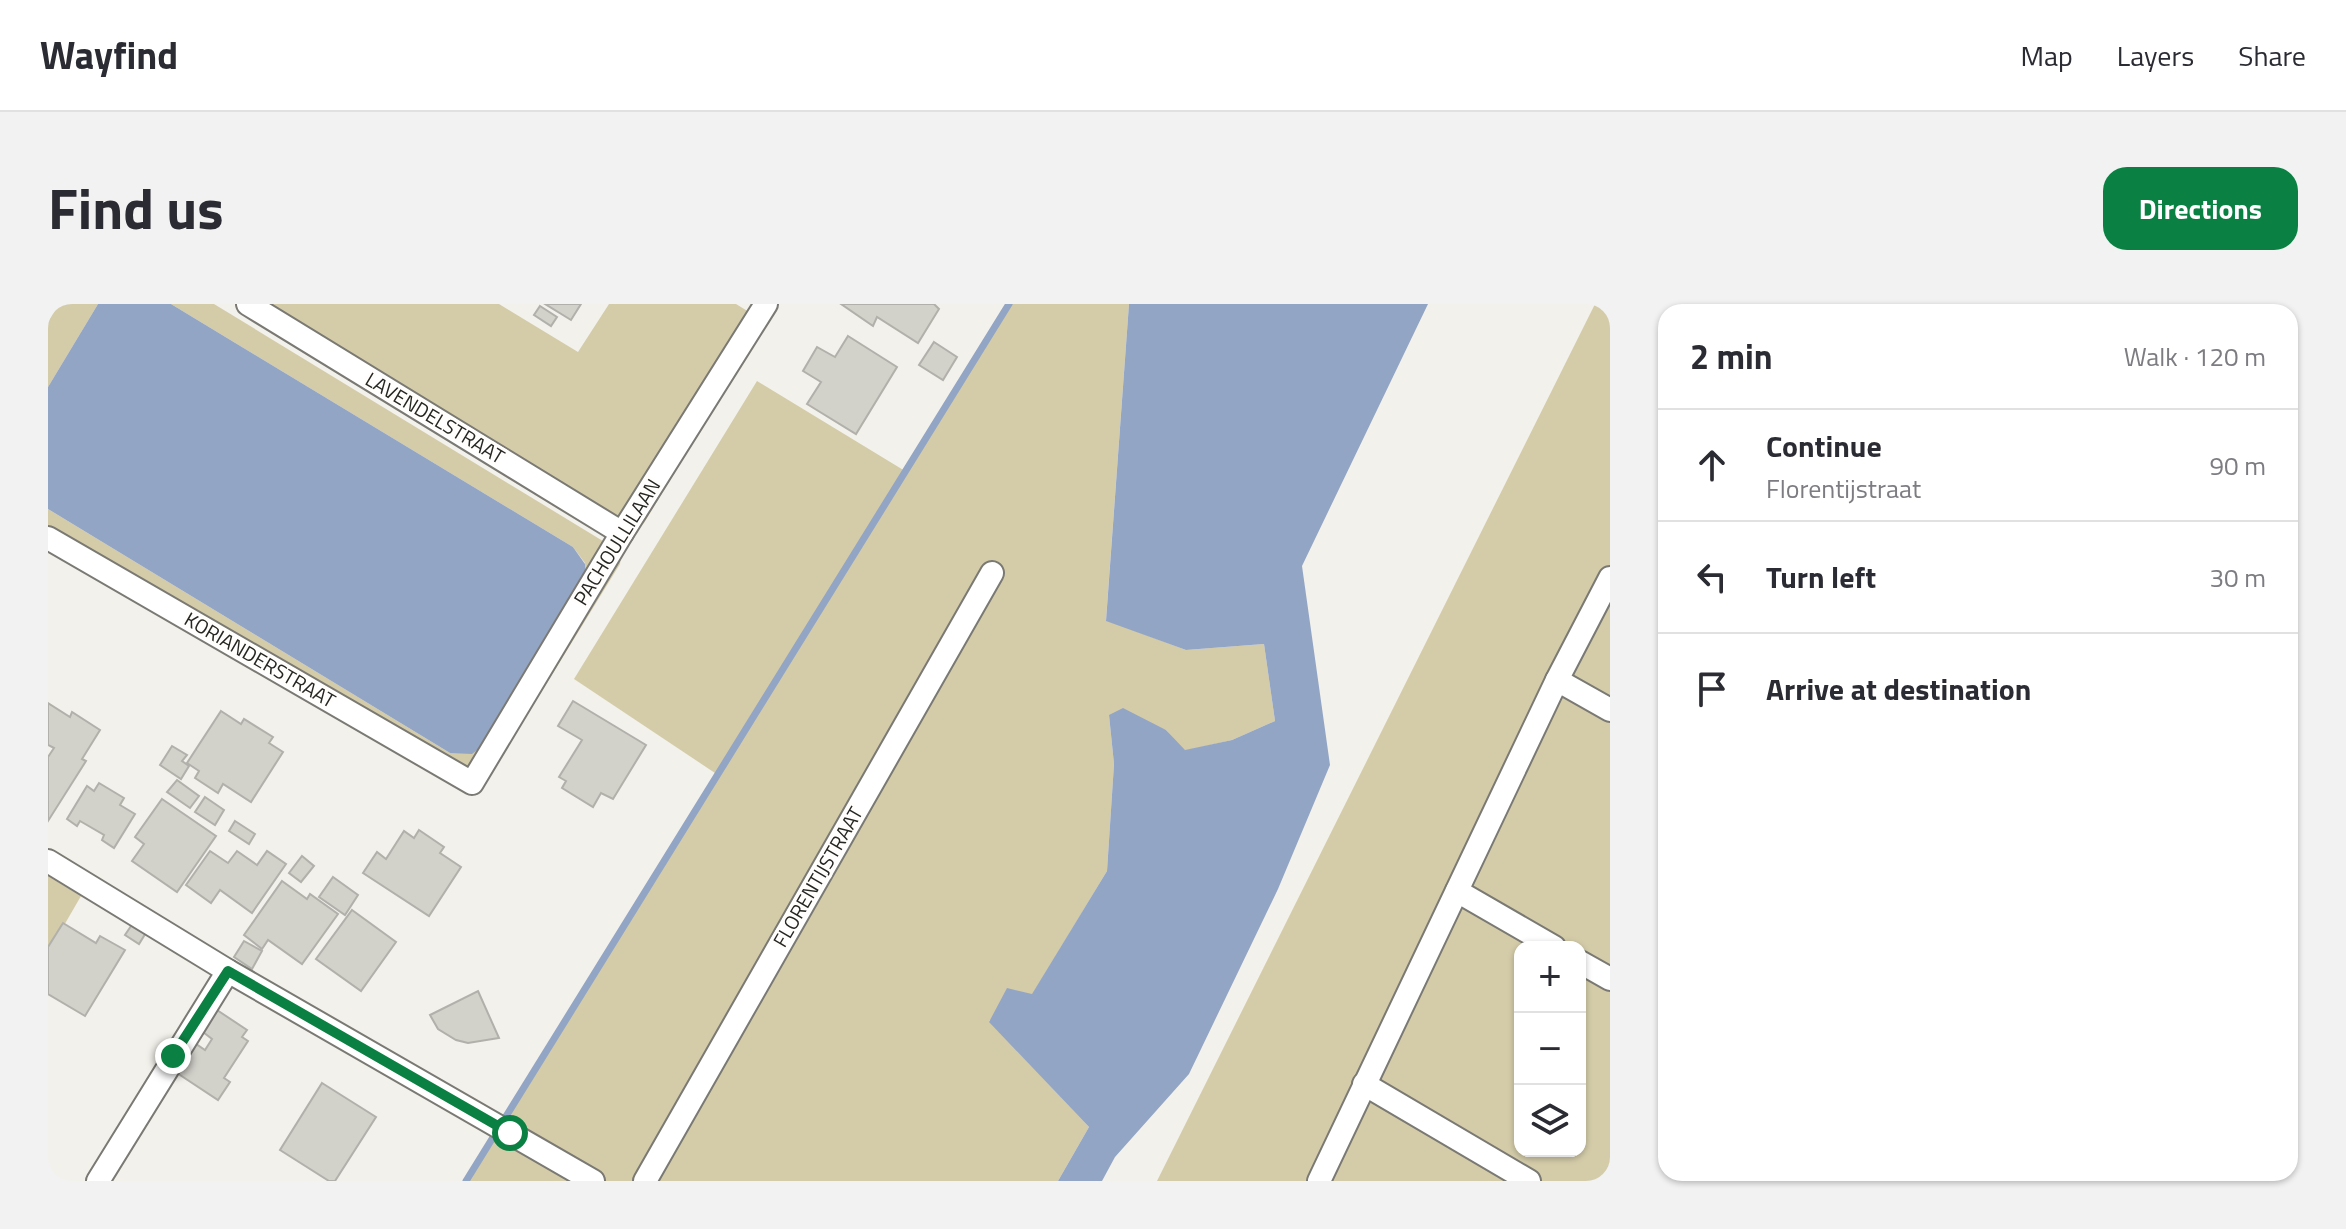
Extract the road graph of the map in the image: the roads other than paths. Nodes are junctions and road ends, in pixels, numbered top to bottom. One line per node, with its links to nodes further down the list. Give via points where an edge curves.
1 (248, 304): 3 (street, LAVENDELSTRAAT)
2 (766, 304): 3 (street, PACHOULLILAAN)
3 (622, 533): 9 (street, PACHOULLILAAN)
4 (48, 538): 9 (street, KORIANDERSTRAAT)
5 (992, 573): 19 (street, FLORENTIJSTRAAT)
6 (1610, 578): 7 (street)
7 (1557, 680): 8 (street); 11 (street)
8 (1610, 710)
9 (472, 783)
10 (48, 861): 14 (street)
11 (1457, 891): 12 (street); 16 (street)
12 (1544, 941)
13 (1586, 965): 15 (street)
14 (228, 971): 17 (street); 18 (street)
15 (1610, 979)
16 (1364, 1084): 20 (street); 21 (street)
17 (98, 1181)
18 (593, 1181)
19 (645, 1181)
20 (1319, 1181)
21 (1529, 1181)

